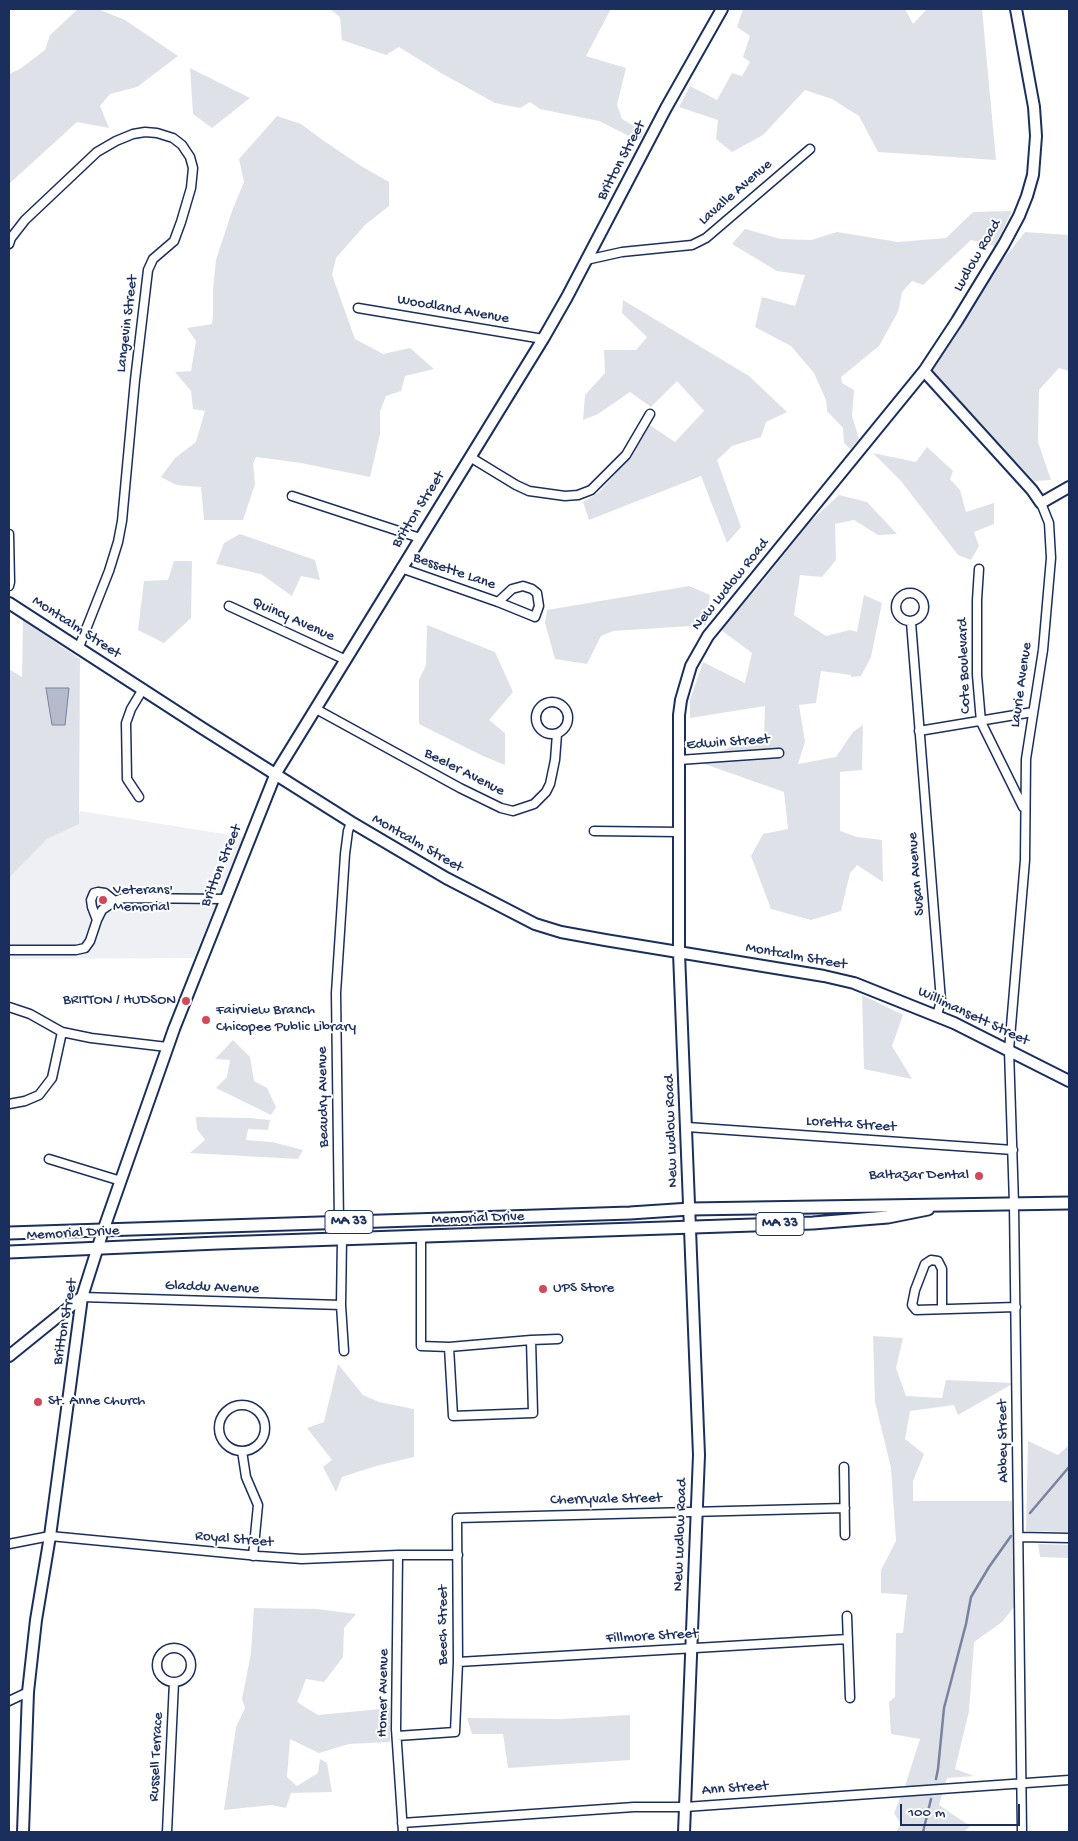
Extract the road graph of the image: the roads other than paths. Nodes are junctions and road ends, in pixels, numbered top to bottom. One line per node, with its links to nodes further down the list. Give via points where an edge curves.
1 (722, 9): 5 (street, Britton Street)
2 (1016, 9): 8 (street, Ludlow Road, via 1035,116 1035,155 1029,189 1004,244)
3 (810, 148): 5 (street, Lavalle Avenue, via 706,238 692,245 622,252)
4 (9, 244): 24 (street, Langevin Street, via 25,220 97,152 116,141 133,134 157,133 173,138 190,157 193,168 191,188 182,222 174,241 153,259 148,270 121,528 109,570)
5 (586, 260): 7 (street, Britton Street)
6 (358, 308): 7 (street, Woodland Avenue)
7 (542, 339): 10 (street, Britton Street)
8 (924, 371): 11 (street, Ludlow Road); 14 (street, Laurie Avenue)
9 (650, 414): 10 (street, via 626,455 591,490 578,495 529,491)
10 (470, 457): 16 (street, Britton Street)
11 (836, 480): 33 (street, New Ludlow Road, via 725,613 701,647 682,694)
12 (1069, 487): 14 (street)
13 (292, 496): 16 (street)
14 (1041, 503): 28 (street, Laurie Avenue, via 1049,523 1051,558 1043,650)
15 (9, 534): 19 (street)
16 (420, 538): 17 (street, Britton Street)
17 (401, 568): 21 (street, Bessette Lane); 25 (street, Britton Street)
18 (979, 569): 29 (street, Cote Boulevard, via 977,675)
19 (9, 586)
20 (9, 602): 24 (street, Montcalm Street)
21 (498, 602): 21 (street, Bessette Lane, via 512,589 523,586 537,593 539,606 536,617)
22 (228, 606): 25 (street, Quincy Avenue)
23 (911, 622): 30 (street, Susan Avenue)
24 (79, 648): 26 (street, Montcalm Street)
25 (346, 660): 27 (street, Britton Street)
26 (143, 689): 34 (street, Montcalm Street); 35 (street, via 130,709 126,723 127,779)
27 (316, 709): 31 (street, Beeler Avenue, via 460,788 513,811 532,806 546,792 555,760); 34 (street, Britton Street)
28 (1033, 712): 29 (street); 36 (street, Laurie Avenue, via 1026,759)
29 (980, 722): 30 (street); 36 (street, Cote Boulevard)
30 (919, 731): 47 (street, Susan Avenue, via 941,1000)
31 (557, 734): 31 (street, Beeler Avenue, via 546,733 538,726 536,715 546,703 561,705 567,713 565,728)
32 (779, 753): 33 (street, Edwin Street)
33 (679, 760): 39 (street, New Ludlow Road)
34 (276, 773): 37 (street, Montcalm Street); 40 (street, Britton Street)
35 (139, 797)
36 (1025, 812): 50 (street, Laurie Avenue, via 1025,860)
37 (351, 822): 44 (street, Montcalm Street, via 446,878 535,924); 61 (street, Beaudry Avenue, via 345,854 336,993)
38 (594, 831): 39 (street)
39 (679, 832): 44 (street, New Ludlow Road)
40 (225, 899): 41 (street); 49 (street, Britton Street)
41 (114, 900): 42 (street, via 102,910); 42 (street, via 105,893 94,894 91,900)
42 (97, 920): 43 (street, via 85,948)
43 (9, 950)
44 (679, 953): 45 (street, Montcalm Street); 53 (street, New Ludlow Road)
45 (862, 985): 47 (street, Willimansett Street)
46 (9, 1007): 48 (street, via 30,1014)
47 (937, 1015): 50 (street, Willimansett Street)
48 (62, 1032): 49 (street); 52 (street, via 52,1078 39,1095)
49 (167, 1048): 56 (street, Britton Street)
50 (1009, 1050): 51 (street, Willimansett Street); 54 (street, Abbey Street)
51 (1069, 1081)
52 (9, 1104)
53 (687, 1127): 54 (street, Loretta Street); 60 (street, New Ludlow Road)
54 (1013, 1150): 59 (street, Abbey Street)
55 (50, 1159): 56 (street)
56 (121, 1181): 63 (street, Britton Street)
57 (1069, 1203): 59 (main road, Memorial Drive / MA 33)
58 (947, 1204): 59 (main road, Memorial Drive / MA 33); 60 (main road, Memorial Drive / MA 33); 62 (main road, Memorial Drive / MA 33, via 862,1220)
59 (1014, 1204): 71 (street, Abbey Street)
60 (690, 1209): 61 (main road, Memorial Drive / MA 33); 62 (street, New Ludlow Road)
61 (339, 1223): 63 (main road, Memorial Drive / MA 33)
62 (690, 1226): 65 (main road, Memorial Drive / MA 33); 81 (street, New Ludlow Road, via 699,1427)
63 (103, 1232): 64 (main road, Memorial Drive / MA 33); 67 (street, Britton Street)
64 (9, 1233)
65 (422, 1236): 66 (main road, Memorial Drive / MA 33); 75 (street, via 421,1346)
66 (342, 1239): 67 (main road, Memorial Drive / MA 33); 70 (street)
67 (98, 1248): 68 (main road, Memorial Drive / MA 33); 69 (street, Britton Street)
68 (9, 1252)
69 (82, 1298): 70 (street, Gladdu Avenue); 77 (street); 84 (street, Britton Street)
70 (341, 1305): 76 (street)
71 (1016, 1307): 72 (street); 85 (street, Abbey Street)
72 (942, 1309): 72 (street, via 942,1269 938,1261 931,1260 925,1264 912,1305 916,1310)
73 (558, 1339): 74 (street)
74 (531, 1340): 75 (street); 75 (street, via 533,1413 453,1416)
75 (449, 1347)
76 (344, 1351)
77 (9, 1356)
78 (242, 1451): 78 (street, via 258,1444 263,1436 262,1419 250,1407 232,1407 220,1420 219,1429 226,1445); 90 (street, via 246,1477 259,1508)
79 (844, 1467): 80 (street)
80 (845, 1508): 81 (street, Cherryvale Street); 83 (street)
81 (697, 1512): 82 (street, Cherryvale Street); 93 (street, New Ludlow Road)
82 (457, 1518): 89 (street, Beech Street)
83 (845, 1535)
84 (50, 1536): 87 (street, Royal Street); 90 (street, Royal Street); 96 (street, Britton Street)
85 (1019, 1537): 86 (street); 101 (street, Abbey Street)
86 (1069, 1538)
87 (9, 1544)
88 (398, 1555): 89 (street, Royal Street); 90 (street, Royal Street, via 302,1559); 99 (street, Homer Avenue)
89 (458, 1555): 94 (street, Beech Street)
90 (253, 1556)
91 (847, 1616): 92 (street)
92 (848, 1639): 93 (street, Fillmore Street); 97 (street)
93 (691, 1648): 94 (street, Fillmore Street); 102 (street, New Ludlow Road)
94 (458, 1662): 99 (street, Beech Street, via 455,1732)
95 (174, 1682): 95 (street, via 163,1679 157,1669 161,1653 171,1648 182,1650 191,1664 188,1675); 105 (street, Russell Terrace)
96 (28, 1692): 98 (street); 104 (street, Britton Street)
97 (850, 1698)
98 (9, 1701)
99 (396, 1736): 103 (street, Homer Avenue)
100 (1069, 1780): 101 (street, Ann Street)
101 (1021, 1784): 102 (street, Ann Street); 108 (street, Abbey Street)
102 (685, 1807): 103 (street, Ann Street, via 634,1807); 107 (street, New Ludlow Road)
103 (402, 1823): 106 (street, Homer Avenue)
104 (22, 1832)
105 (167, 1832)
106 (403, 1832)
107 (684, 1832)
108 (1022, 1832)

